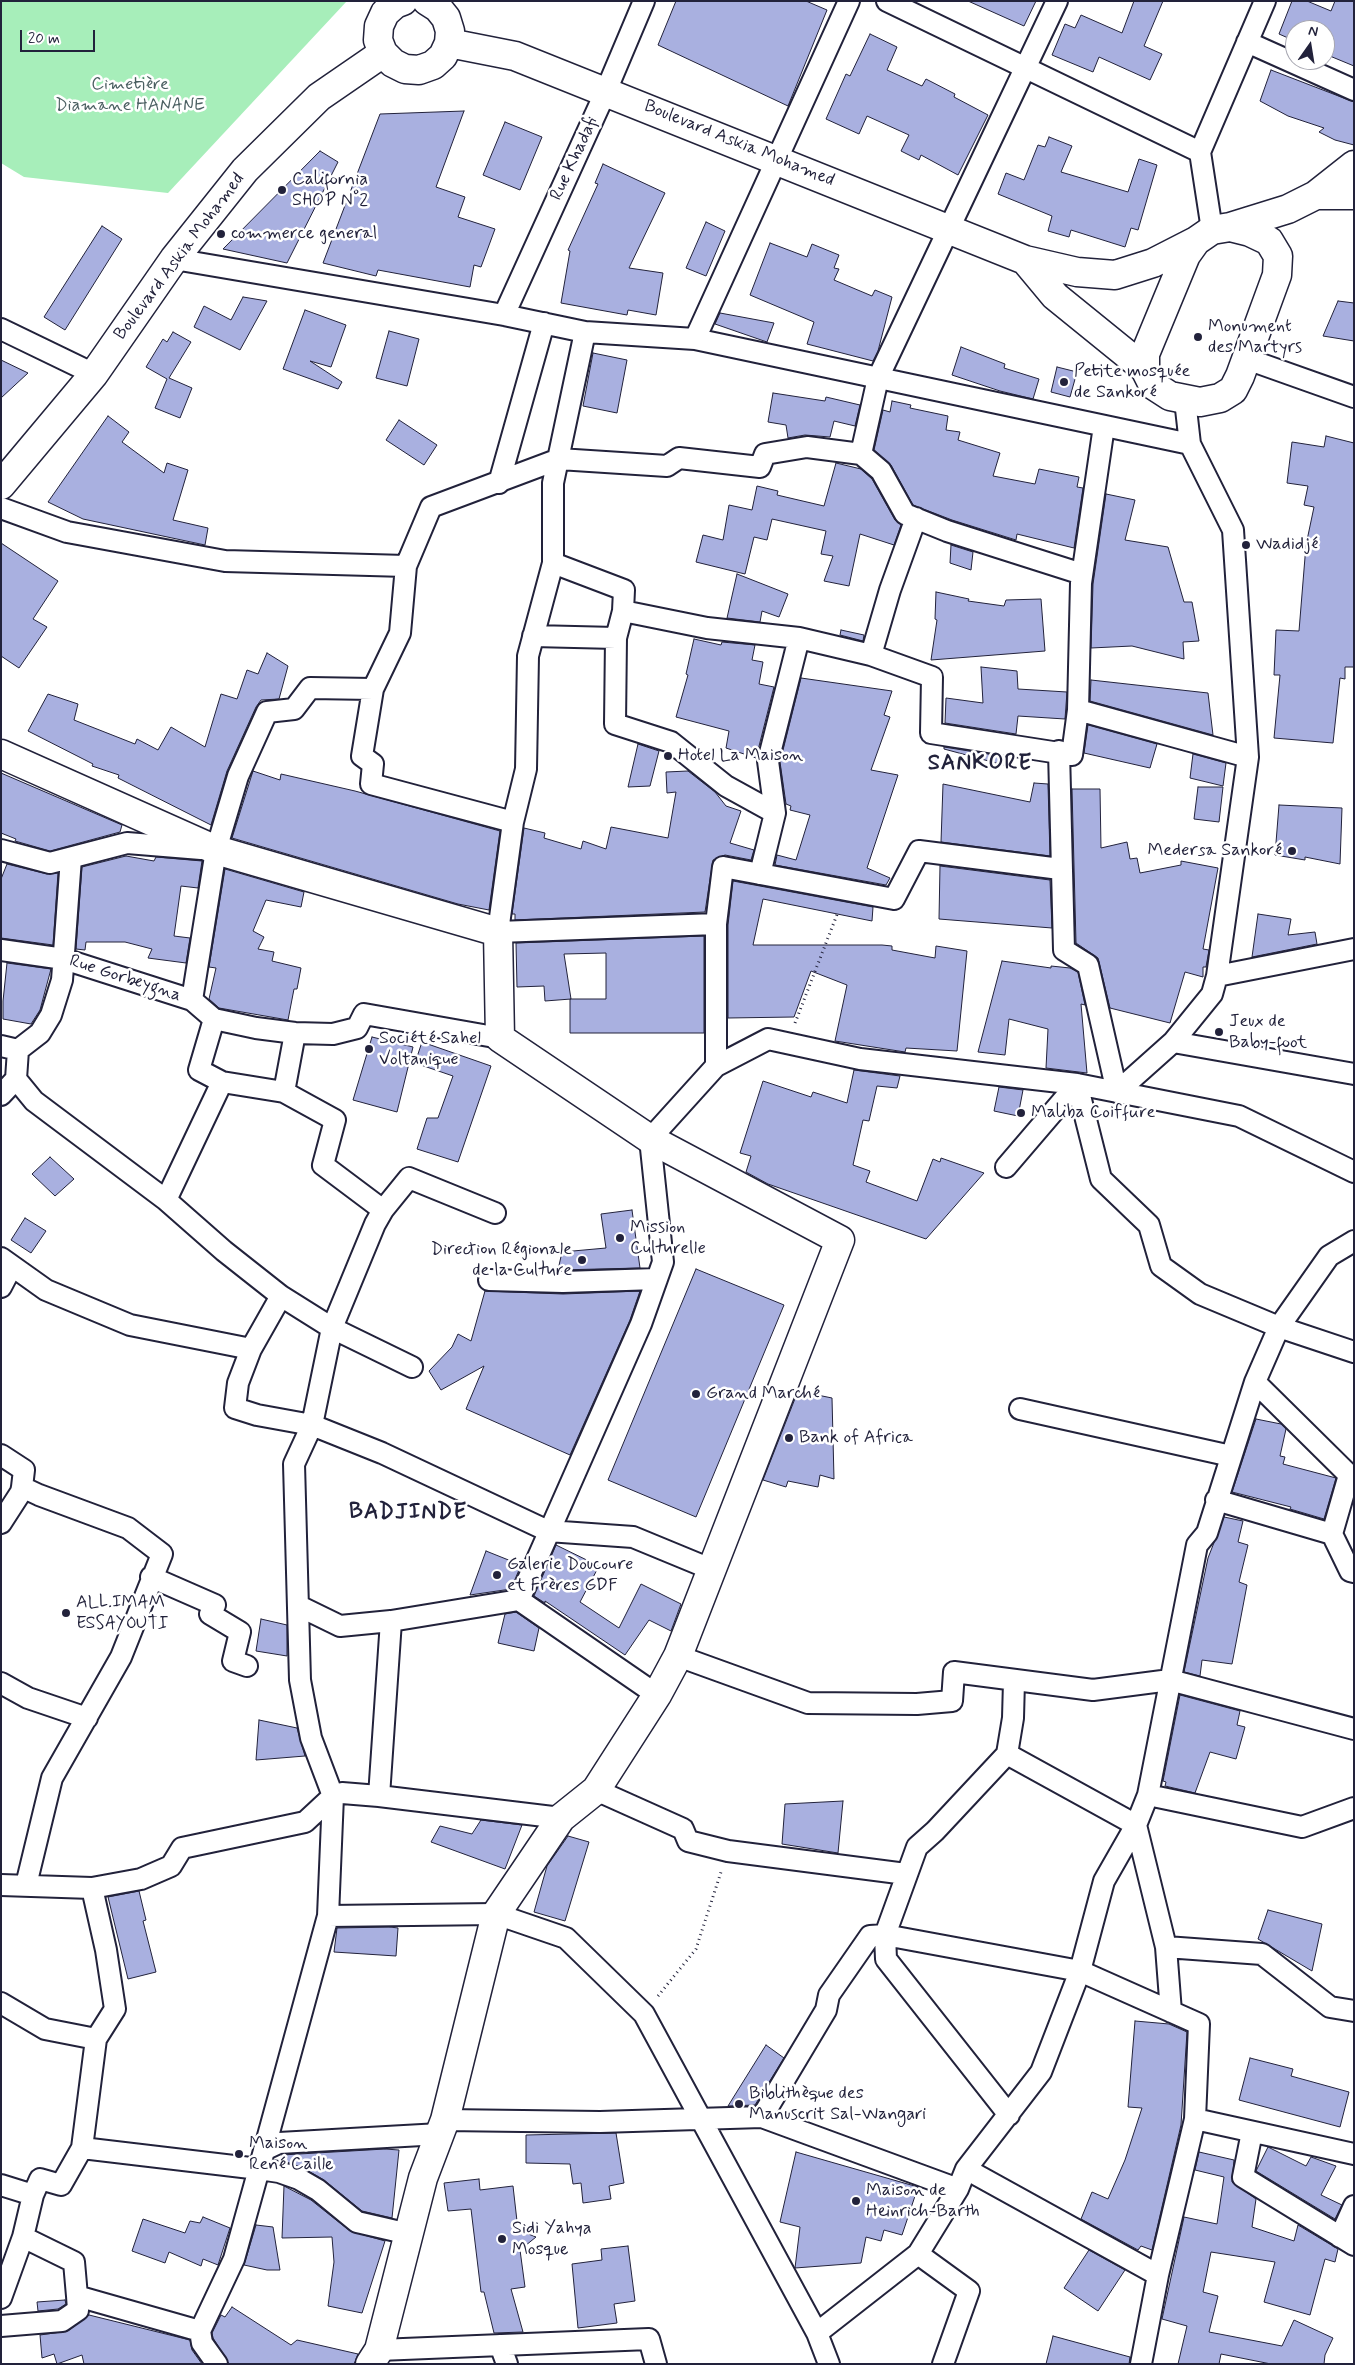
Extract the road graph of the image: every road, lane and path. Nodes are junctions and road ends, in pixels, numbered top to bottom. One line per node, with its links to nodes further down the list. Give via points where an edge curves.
1 (427, 1): 9 (street, via 446,18)
2 (644, 1): 13 (street, Rue Khadafi)
3 (849, 1): 15 (street)
4 (887, 1): 11 (street)
5 (1057, 1): 11 (street)
6 (1265, 1): 8 (street)
7 (398, 2): 10 (street, via 385,13 379,26 378,40)
8 (1247, 42): 12 (street); 14 (street)
9 (449, 43): 10 (street, via 443,56 433,65 419,70 399,66); 13 (street, Boulevard Askia Mohamed, via 515,56)
10 (383, 53): 21 (street, Boulevard Askia Mohamed, via 319,97 272,143 245,170)
11 (1026, 68): 14 (street); 19 (street)
12 (1354, 90)
13 (606, 91): 15 (street, Boulevard Askia Mohamed); 23 (street, Rue Khadafi)
14 (1200, 152): 20 (street)
15 (778, 160): 19 (street, Boulevard Askia Mohamed); 27 (street)
16 (1354, 166): 18 (street)
17 (1354, 194): 18 (street)
18 (1316, 195): 20 (street, Boulevard Askia Mohamed, via 1288,209)
19 (949, 228): 22 (street, Boulevard Askia Mohamed); 31 (street)
20 (1213, 233): 22 (street, Boulevard Askia Mohamed, via 1153,263 1115,275 1077,272); 28 (street, via 1250,232 1268,241 1278,256 1277,275); 29 (street, via 1186,255 1145,354)
21 (174, 259): 23 (street); 30 (street, Boulevard Askia Mohamed)
22 (1025, 260): 29 (street, via 1055,296)
23 (504, 315): 24 (street)
24 (544, 323): 26 (street); 38 (street)
25 (1, 329): 30 (street)
26 (586, 332): 27 (street); 37 (street)
27 (695, 340): 31 (street)
28 (1246, 359): 32 (street); 33 (street, via 1233,390 1220,398)
29 (1145, 369): 33 (street, via 1152,385 1170,396)
30 (94, 374): 39 (street, Boulevard Askia Mohamed)
31 (878, 378): 34 (street); 36 (street)
32 (1354, 397)
33 (1193, 401): 35 (street)
34 (1104, 426): 35 (street); 44 (street)
35 (1190, 444): 54 (street, via 1233,530)
36 (861, 454): 37 (street, via 807,446 765,454 760,467 679,458 667,466); 41 (street, via 881,471 905,514)
37 (559, 459): 38 (street); 42 (street, via 553,483)
38 (499, 483): 43 (street, via 431,507)
39 (1, 485)
40 (1, 508): 43 (street, via 67,532 225,561)
41 (916, 518): 44 (street); 49 (street)
42 (553, 563): 45 (street, via 624,590); 46 (street)
43 (406, 566): 50 (street, via 400,633)
44 (1082, 574): 51 (street)
45 (623, 610): 47 (street); 48 (street, via 707,628)
46 (533, 636): 47 (street); 56 (street, via 528,656 526,769)
47 (616, 638): 55 (street, via 615,724 671,742 726,786)
48 (799, 638): 49 (street); 55 (street, via 768,761)
49 (871, 655): 52 (street, via 932,676 931,732)
50 (372, 690): 56 (street, via 362,756 373,764 372,784); 58 (street, via 310,688 294,709 267,712 238,776)
51 (1078, 710): 52 (street, via 1072,755); 54 (street)
52 (1059, 752): 60 (street)
53 (1, 754): 58 (street)
54 (1248, 758): 68 (street)
55 (775, 813): 61 (street)
56 (513, 822): 64 (street)
57 (1, 850): 59 (street, via 50,863)
58 (216, 850): 59 (street, via 127,843); 64 (street); 69 (street)
59 (71, 858): 67 (street)
60 (1060, 869): 62 (street, via 920,851 894,899); 82 (street, via 1064,950 1088,965)
61 (760, 874): 62 (street); 63 (street, via 723,867)
62 (847, 890): 73 (path)
63 (716, 924): 64 (street); 76 (street)
64 (498, 932): 72 (street)
65 (1354, 949): 68 (street)
66 (1, 950): 67 (street, Rue Gorbeygna)
67 (64, 959): 69 (street, Rue Gorbeygna); 75 (street, via 62,980 51,1015 40,1033)
68 (1217, 976): 74 (street, via 1212,994)
69 (192, 1000): 70 (street, Rue Gorbeygna)
70 (214, 1019): 71 (street); 79 (street, via 199,1070)
71 (295, 1033): 72 (street, via 332,1034 357,1028 364,1014); 81 (street)
72 (500, 1038): 84 (street)
73 (788, 1042): 76 (street, via 768,1039); 80 (street, via 860,1059)
74 (1173, 1042): 77 (street); 82 (street)
75 (10, 1048): 78 (street)
76 (716, 1066): 84 (street)
77 (1354, 1074)
78 (16, 1079): 83 (street); 87 (street, via 34,1101)
79 (222, 1082): 81 (street); 87 (street)
80 (1077, 1084): 82 (street); 85 (street); 96 (street, via 1101,1179 1149,1225 1161,1266 1200,1294)
81 (284, 1092): 88 (street, via 336,1120 323,1165)
82 (1117, 1092): 86 (street, via 1239,1116)
83 (1, 1094)
84 (650, 1139): 92 (street, via 663,1262); 112 (street, via 840,1240)
85 (1006, 1166)
86 (1354, 1172)
87 (166, 1200): 95 (street)
88 (383, 1210): 89 (street, via 409,1178); 97 (street)
89 (495, 1213)
90 (1354, 1241): 96 (street, via 1328,1256)
91 (5, 1266): 94 (street); 98 (street, via 46,1290 130,1325)
92 (657, 1279): 93 (street); 110 (street, via 641,1324)
93 (489, 1280)
94 (1, 1288)
95 (280, 1296): 97 (street); 98 (street)
96 (1279, 1327): 99 (street); 101 (street)
97 (332, 1328): 100 (street); 103 (street)
98 (251, 1350): 103 (street, via 238,1383 235,1408)
99 (1354, 1352)
100 (412, 1367)
101 (1255, 1382): 105 (street); 106 (street)
102 (1020, 1409): 105 (street)
103 (312, 1425): 110 (street, via 382,1453); 116 (street, via 294,1464)
104 (2, 1451): 107 (street, via 24,1470)
105 (1230, 1456): 108 (street)
106 (1352, 1475): 111 (street)
107 (22, 1487): 109 (street); 114 (street, via 128,1528 162,1554)
108 (1216, 1500): 111 (street); 120 (street, via 1207,1533 1197,1545)
109 (1, 1523)
110 (548, 1531): 112 (street, via 632,1538); 115 (street)
111 (1332, 1534): 113 (street, via 1350,1571)
112 (713, 1570): 118 (street)
113 (1354, 1572)
114 (151, 1577): 119 (street, via 215,1605 210,1614 240,1632 232,1661); 124 (street, via 121,1657)
115 (518, 1600): 117 (street); 123 (street)
116 (299, 1606): 117 (street, via 340,1626); 129 (street, via 300,1680 311,1738)
117 (391, 1621): 130 (street)
118 (678, 1656): 121 (street, via 808,1703 917,1704 952,1701 954,1672); 123 (street)
119 (247, 1666)
120 (1170, 1680): 121 (street, via 1094,1690); 125 (street); 128 (street)
121 (1014, 1681): 126 (street, via 1013,1718)
122 (1, 1682): 124 (street, via 28,1698)
123 (657, 1695): 127 (street)
124 (88, 1718): 137 (street, via 52,1778)
125 (1354, 1730)
126 (1007, 1754): 133 (street); 135 (street, via 918,1847)
127 (596, 1790): 132 (street); 134 (street, via 683,1829 688,1841)
128 (1148, 1795): 131 (street, via 1302,1827); 133 (street)
129 (333, 1796): 130 (street, via 342,1793); 138 (street, via 305,1822 182,1848 170,1866 163,1870 142,1879); 140 (street)
130 (379, 1796): 132 (street)
131 (1354, 1808)
132 (561, 1818): 139 (street)
133 (1136, 1825): 142 (street); 143 (street, via 1104,1881)
134 (728, 1851): 135 (street); 147 (path, via 696,1949)
135 (906, 1874): 141 (street)
136 (1, 1885): 137 (street)
137 (26, 1885): 138 (street)
138 (92, 1888): 148 (street, via 115,2009)
139 (496, 1914): 140 (street); 147 (street, via 566,1938); 153 (street)
140 (328, 1916): 157 (street)
141 (885, 1935): 143 (street); 149 (street, via 886,1959); 150 (street, via 870,1936 829,1995 826,2010)
142 (1166, 1947): 145 (street, via 1262,1954 1330,2007); 146 (street)
143 (1080, 1971): 146 (street); 149 (street, via 1042,2072)
144 (1, 2003): 148 (street, via 45,2029)
145 (1354, 2011)
146 (1171, 2012): 152 (street, via 1198,2024)
147 (644, 2014): 151 (street)
148 (96, 2039): 155 (street)
149 (1009, 2115): 158 (street)
150 (762, 2117): 151 (street); 160 (street)
151 (700, 2118): 153 (street); 172 (street)
152 (1195, 2119): 154 (street); 167 (street)
153 (442, 2127): 157 (street, via 279,2143); 163 (street, via 423,2178)
154 (1252, 2132): 156 (street); 165 (street, via 1243,2176)
155 (82, 2148): 157 (street); 161 (street, via 61,2185 40,2179)
156 (1354, 2154)
157 (262, 2159): 163 (street, via 278,2172 318,2190 357,2222); 171 (street, via 234,2258)
158 (966, 2169): 160 (street); 167 (street)
159 (1, 2186): 161 (street)
160 (958, 2189): 166 (street)
161 (33, 2196): 164 (street)
162 (1354, 2206): 165 (street)
163 (409, 2234): 174 (street)
164 (23, 2237): 168 (street, via 74,2262); 169 (street)
165 (1347, 2241)
166 (918, 2254): 172 (street); 179 (street, via 970,2291)
167 (1158, 2276): 180 (street)
168 (77, 2296): 170 (street, via 78,2310 62,2321); 171 (street)
169 (1, 2298)
170 (1, 2326)
171 (200, 2330): 175 (street, via 202,2343)
172 (817, 2333): 178 (street)
173 (500, 2345): 174 (street); 176 (street); 177 (street, via 649,2339)
174 (374, 2357)
175 (218, 2364)
176 (507, 2364)
177 (656, 2364)
178 (829, 2364)
179 (943, 2364)
180 (1142, 2364)

